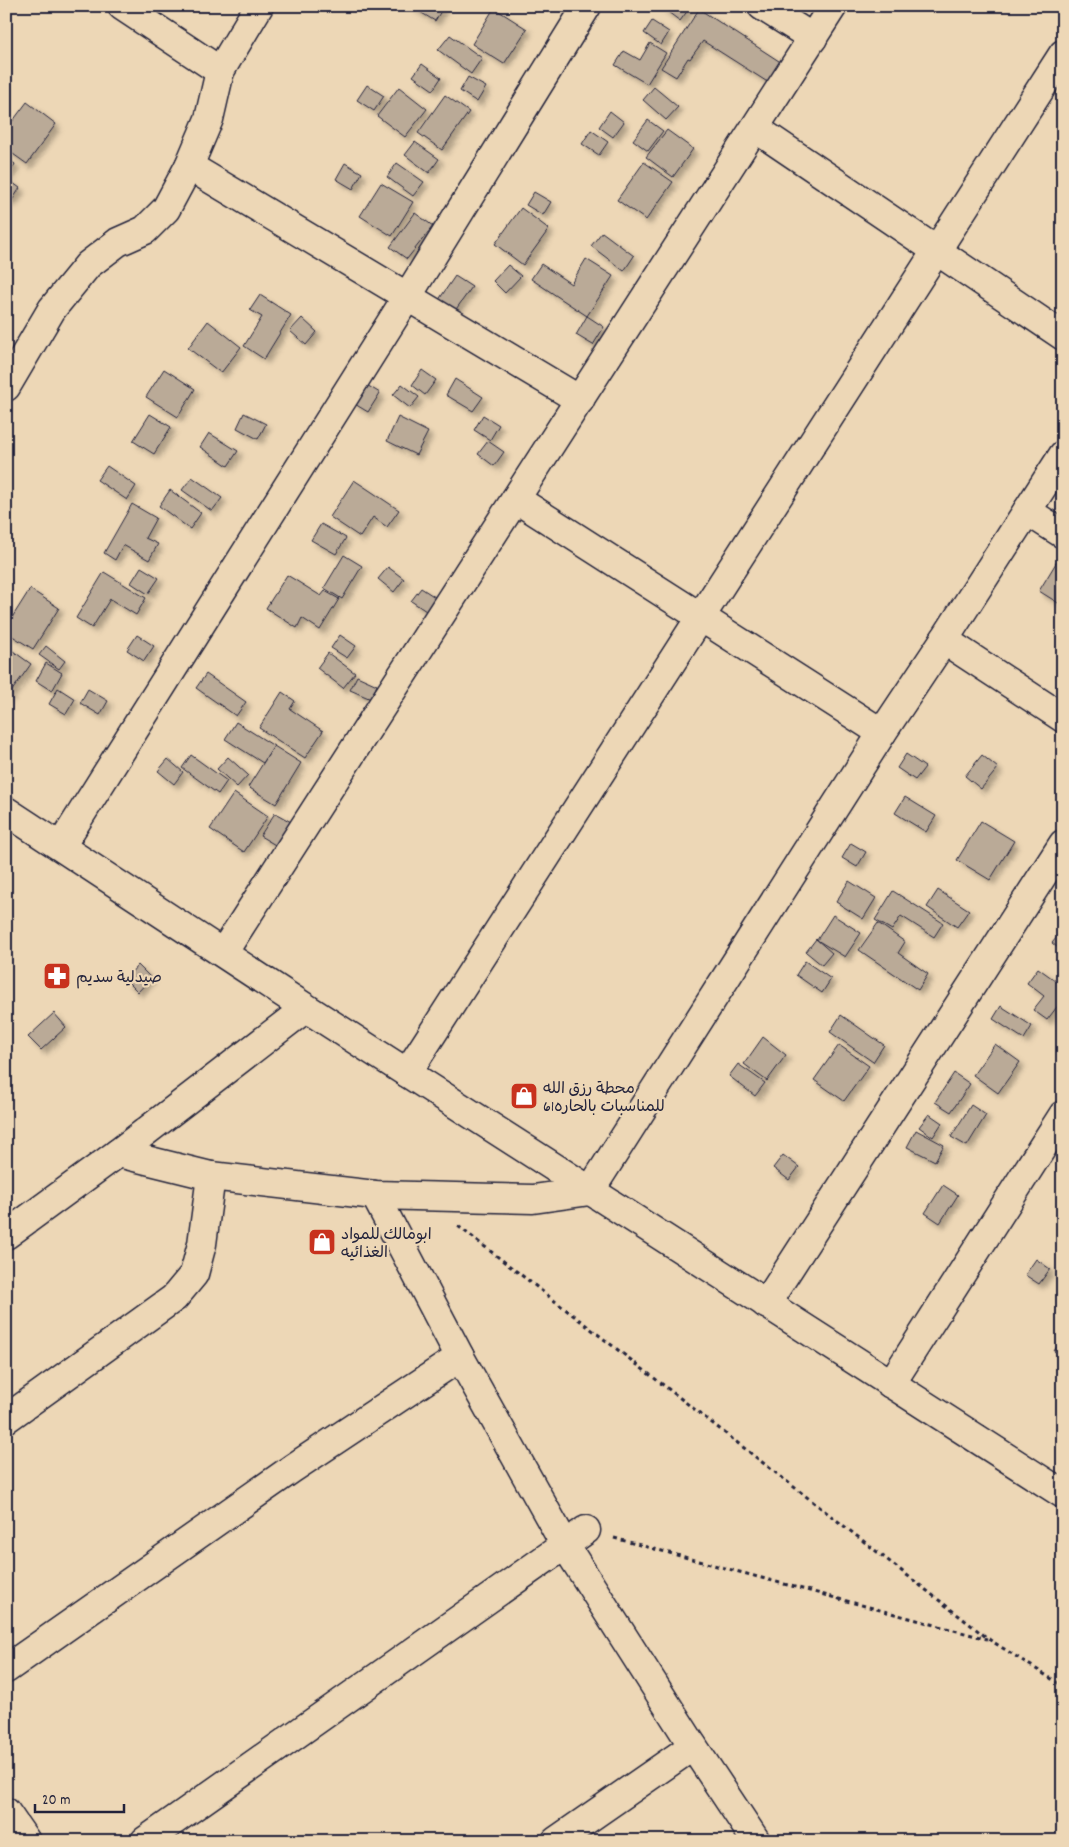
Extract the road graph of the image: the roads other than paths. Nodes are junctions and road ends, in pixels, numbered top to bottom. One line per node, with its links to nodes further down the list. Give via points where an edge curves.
1 (122, 6): 8 (street)
2 (259, 6): 8 (street)
3 (587, 6): 12 (street)
4 (762, 6): 6 (street)
5 (833, 6): 6 (street)
6 (812, 38): 9 (street)
7 (1063, 54): 11 (street)
8 (220, 71): 10 (street, via 209,119)
9 (754, 128): 11 (street); 15 (street)
10 (189, 166): 12 (street); 14 (street, via 166,209 145,230 118,242 88,265 52,309)
11 (936, 251): 13 (street); 20 (street)
12 (407, 297): 15 (street); 26 (street)
13 (1063, 336)
14 (6, 387)
15 (580, 400): 17 (street)
16 (1063, 455): 18 (street)
17 (516, 499): 20 (street); 27 (street)
18 (1027, 511): 19 (street); 21 (street)
19 (1063, 534)
20 (701, 617): 23 (street); 29 (street)
21 (944, 640): 22 (street); 23 (street)
22 (1063, 718)
23 (882, 733): 33 (street)
24 (6, 811): 26 (street)
25 (1063, 844): 36 (street)
26 (61, 846): 27 (street)
27 (223, 953): 28 (street)
28 (306, 1008): 29 (street); 31 (street)
29 (407, 1073): 33 (street)
30 (1063, 1116): 38 (street)
31 (118, 1153): 32 (street); 35 (street)
32 (211, 1176): 34 (street); 39 (street, via 202,1244 194,1274 174,1298)
33 (590, 1191): 34 (street, via 533,1199); 36 (street)
34 (376, 1195): 37 (street)
35 (6, 1235)
36 (766, 1304): 38 (street)
37 (460, 1357): 41 (street); 42 (street, via 293,1468)
38 (891, 1384): 40 (street)
39 (6, 1419)
40 (1063, 1494)
41 (575, 1537): 43 (street); 46 (street)
42 (6, 1669)
43 (693, 1746): 47 (street); 48 (street)
44 (6, 1812): 45 (street)
45 (26, 1841)
46 (145, 1841)
47 (556, 1841)
48 (756, 1841)

